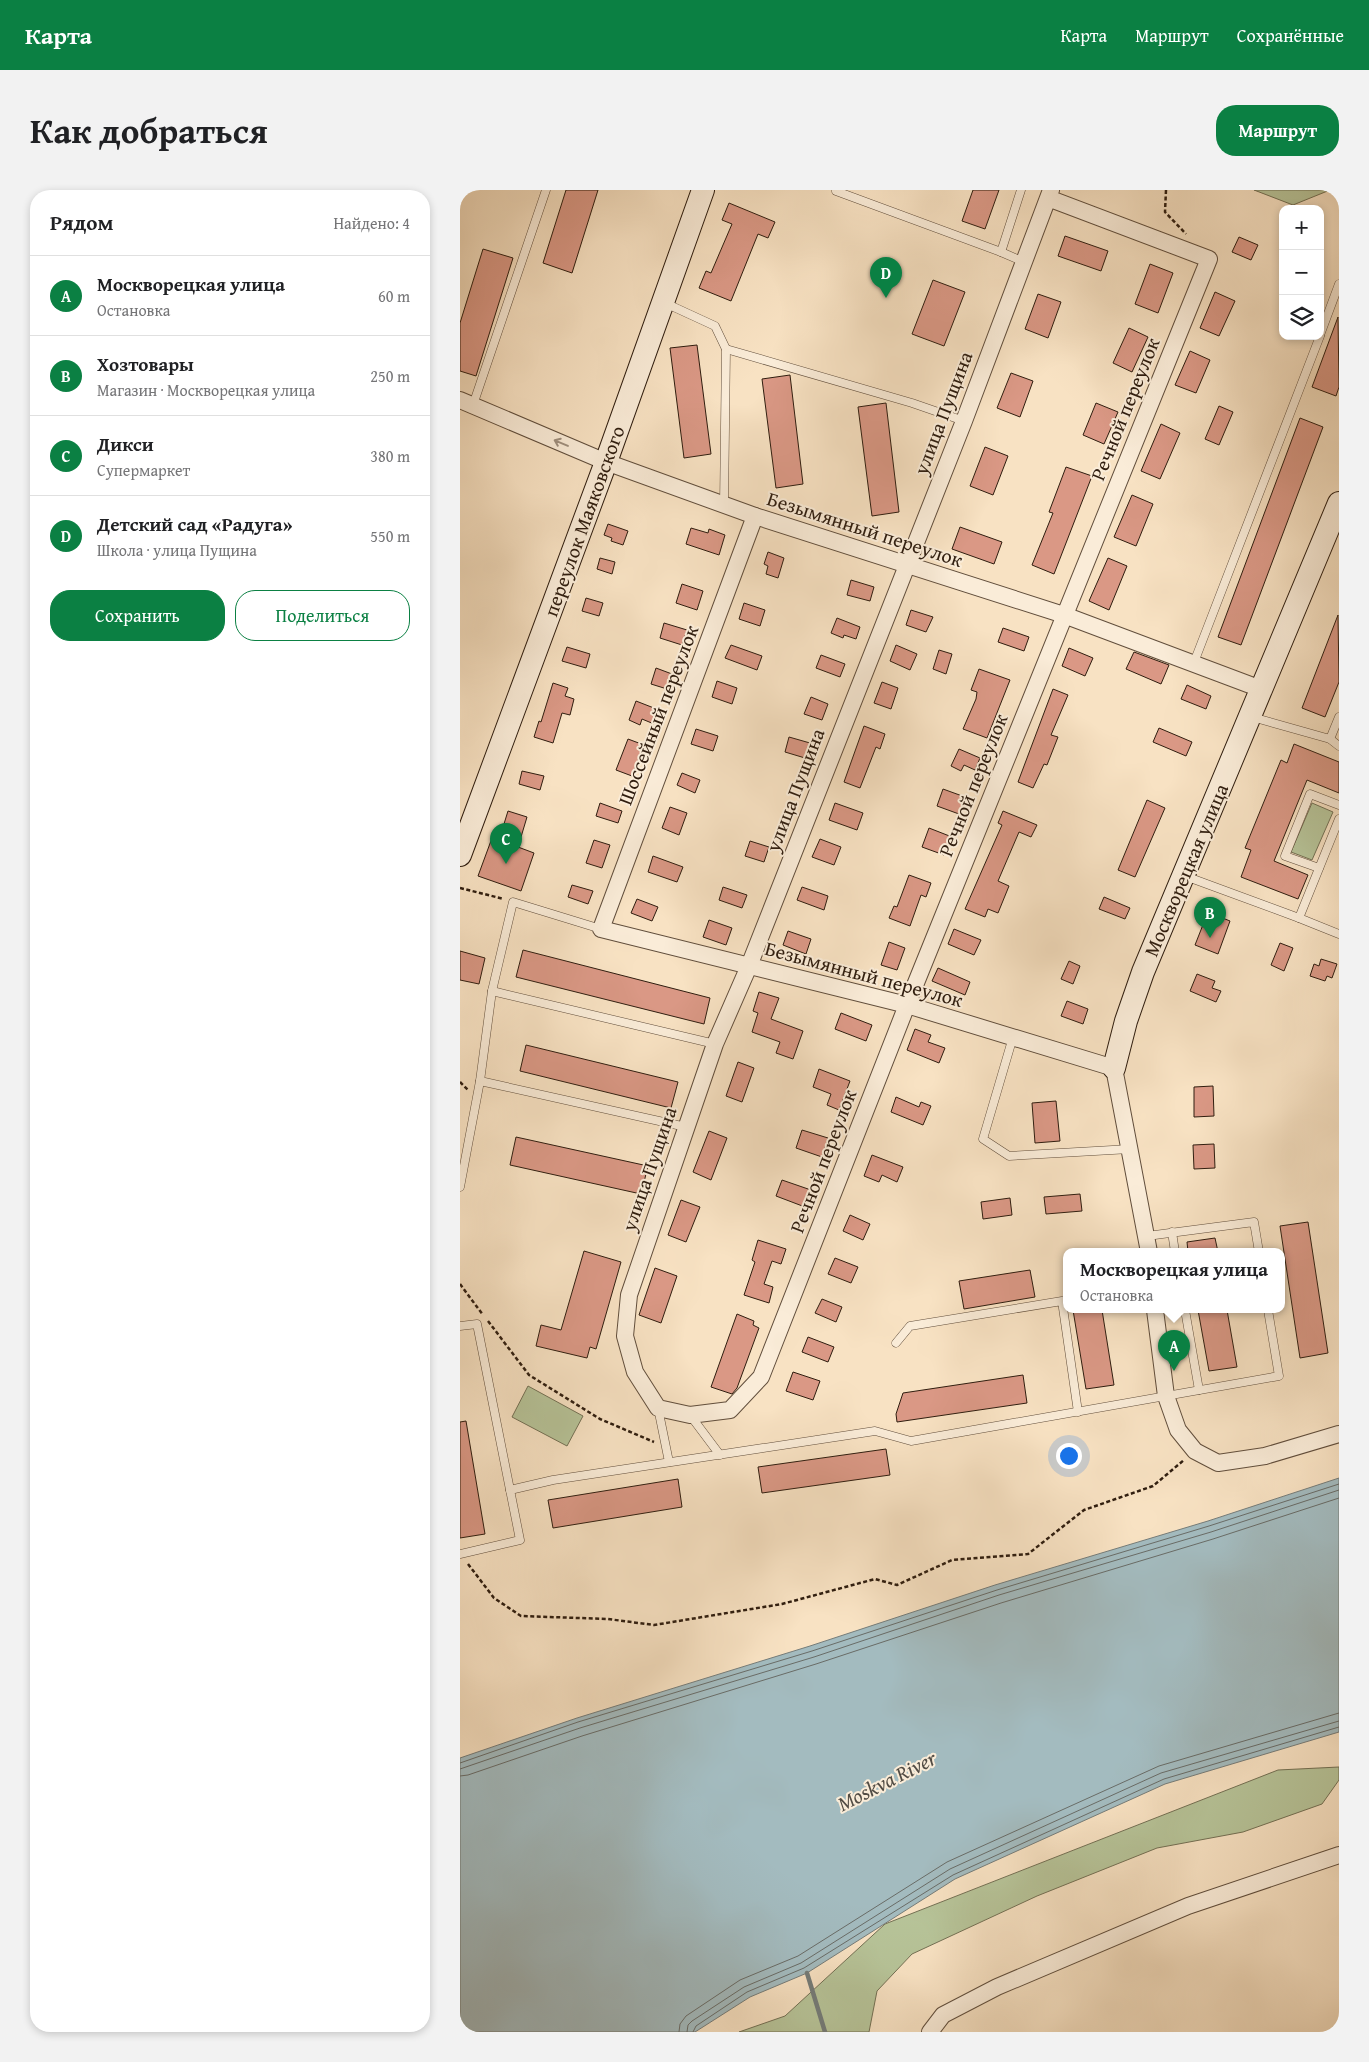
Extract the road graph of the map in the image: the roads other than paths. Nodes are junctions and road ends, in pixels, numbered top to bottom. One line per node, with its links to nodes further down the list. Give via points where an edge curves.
1 (546, 190): 13 (lane)
2 (703, 190): 9 (street, переулок Маяковского)
3 (1021, 190): 6 (lane)
4 (836, 191): 6 (lane)
5 (1050, 194): 7 (street, улица Пущина); 21 (street, Речной переулок, via 1209,258)
6 (1001, 252): 7 (lane)
7 (1024, 262): 14 (street, улица Пущина)
8 (1339, 284): 10 (lane)
9 (663, 302): 12 (lane, via 716,326); 15 (street, переулок Маяковского)
10 (1324, 325)
11 (1318, 340): 22 (lane)
12 (726, 349): 14 (lane); 17 (lane)
13 (466, 403): 15 (street, Безымянный переулок, one-way to 13)
14 (964, 422): 20 (street, улица Пущина)
15 (606, 462): 17 (street, Безымянный переулок); 30 (street, переулок Маяковского)
16 (1339, 503): 19 (street, Москворецкая улица)
17 (724, 505): 18 (street, Безымянный переулок)
18 (756, 516): 20 (street, Безымянный переулок); 34 (street, Шоссейный переулок)
19 (1334, 529): 23 (street, Москворецкая улица)
20 (906, 565): 21 (street, Безымянный переулок); 36 (street, улица Пущина)
21 (1064, 615): 22 (street, Безымянный переулок); 38 (street, Речной переулок)
22 (1193, 665): 23 (street, Безымянный переулок)
23 (1261, 690): 25 (street, Москворецкая улица)
24 (1339, 716): 26 (lane)
25 (1250, 717): 26 (lane); 32 (street, Москворецкая улица)
26 (1330, 739): 27 (lane)
27 (1339, 746)
28 (1339, 805): 31 (lane, via 1310,794 1285,856)
29 (1339, 819): 31 (lane)
30 (461, 853)
31 (1319, 868): 33 (lane)
32 (1183, 875): 33 (lane); 41 (street, Москворецкая улица, via 1126,1021)
33 (1299, 918): 35 (lane)
34 (601, 930): 36 (street, Безымянный переулок); 37 (lane, via 512,902)
35 (1339, 934)
36 (749, 966): 38 (street, Безымянный переулок); 40 (street, улица Пущина)
37 (492, 991): 40 (lane); 42 (lane)
38 (907, 1005): 39 (street, Безымянный переулок); 61 (street, Речной переулок, via 761,1377 730,1410)
39 (1013, 1037): 41 (street, Безымянный переулок); 44 (lane, via 983,1139 1009,1156)
40 (715, 1044): 43 (street, улица Пущина)
41 (1114, 1068): 44 (street, Москворецкая улица)
42 (480, 1081): 43 (lane); 45 (lane)
43 (686, 1127): 59 (street, улица Пущина, via 628,1295 625,1336 636,1372)
44 (1130, 1149): 47 (street, Москворецкая улица)
45 (460, 1187)
46 (1172, 1232): 47 (lane); 48 (lane); 49 (lane, via 1254,1222)
47 (1148, 1244)
48 (1174, 1248)
49 (1258, 1248)
50 (1063, 1308): 56 (lane, via 1062,1301 910,1326)
51 (1064, 1313): 60 (lane)
52 (1155, 1313): 58 (street)
53 (1185, 1313): 57 (lane)
54 (1268, 1313): 57 (lane, via 1279,1376)
55 (460, 1326): 65 (lane, via 478,1324)
56 (896, 1343)
57 (1198, 1390): 58 (lane)
58 (1166, 1396): 60 (lane); 62 (street, via 1178,1430 1195,1451 1218,1463 1265,1456)
59 (658, 1408): 61 (street, Речной переулок); 64 (lane)
60 (1078, 1412): 63 (lane, via 911,1441 876,1431)
61 (690, 1416): 63 (lane)
62 (1339, 1434)
63 (720, 1455): 64 (lane)
64 (669, 1462): 65 (lane)
65 (510, 1490): 66 (lane, via 520,1540)
66 (460, 1554)
67 (1339, 1855): 68 (street, via 1188,1906 997,1987 943,2015)
68 (930, 2032)

